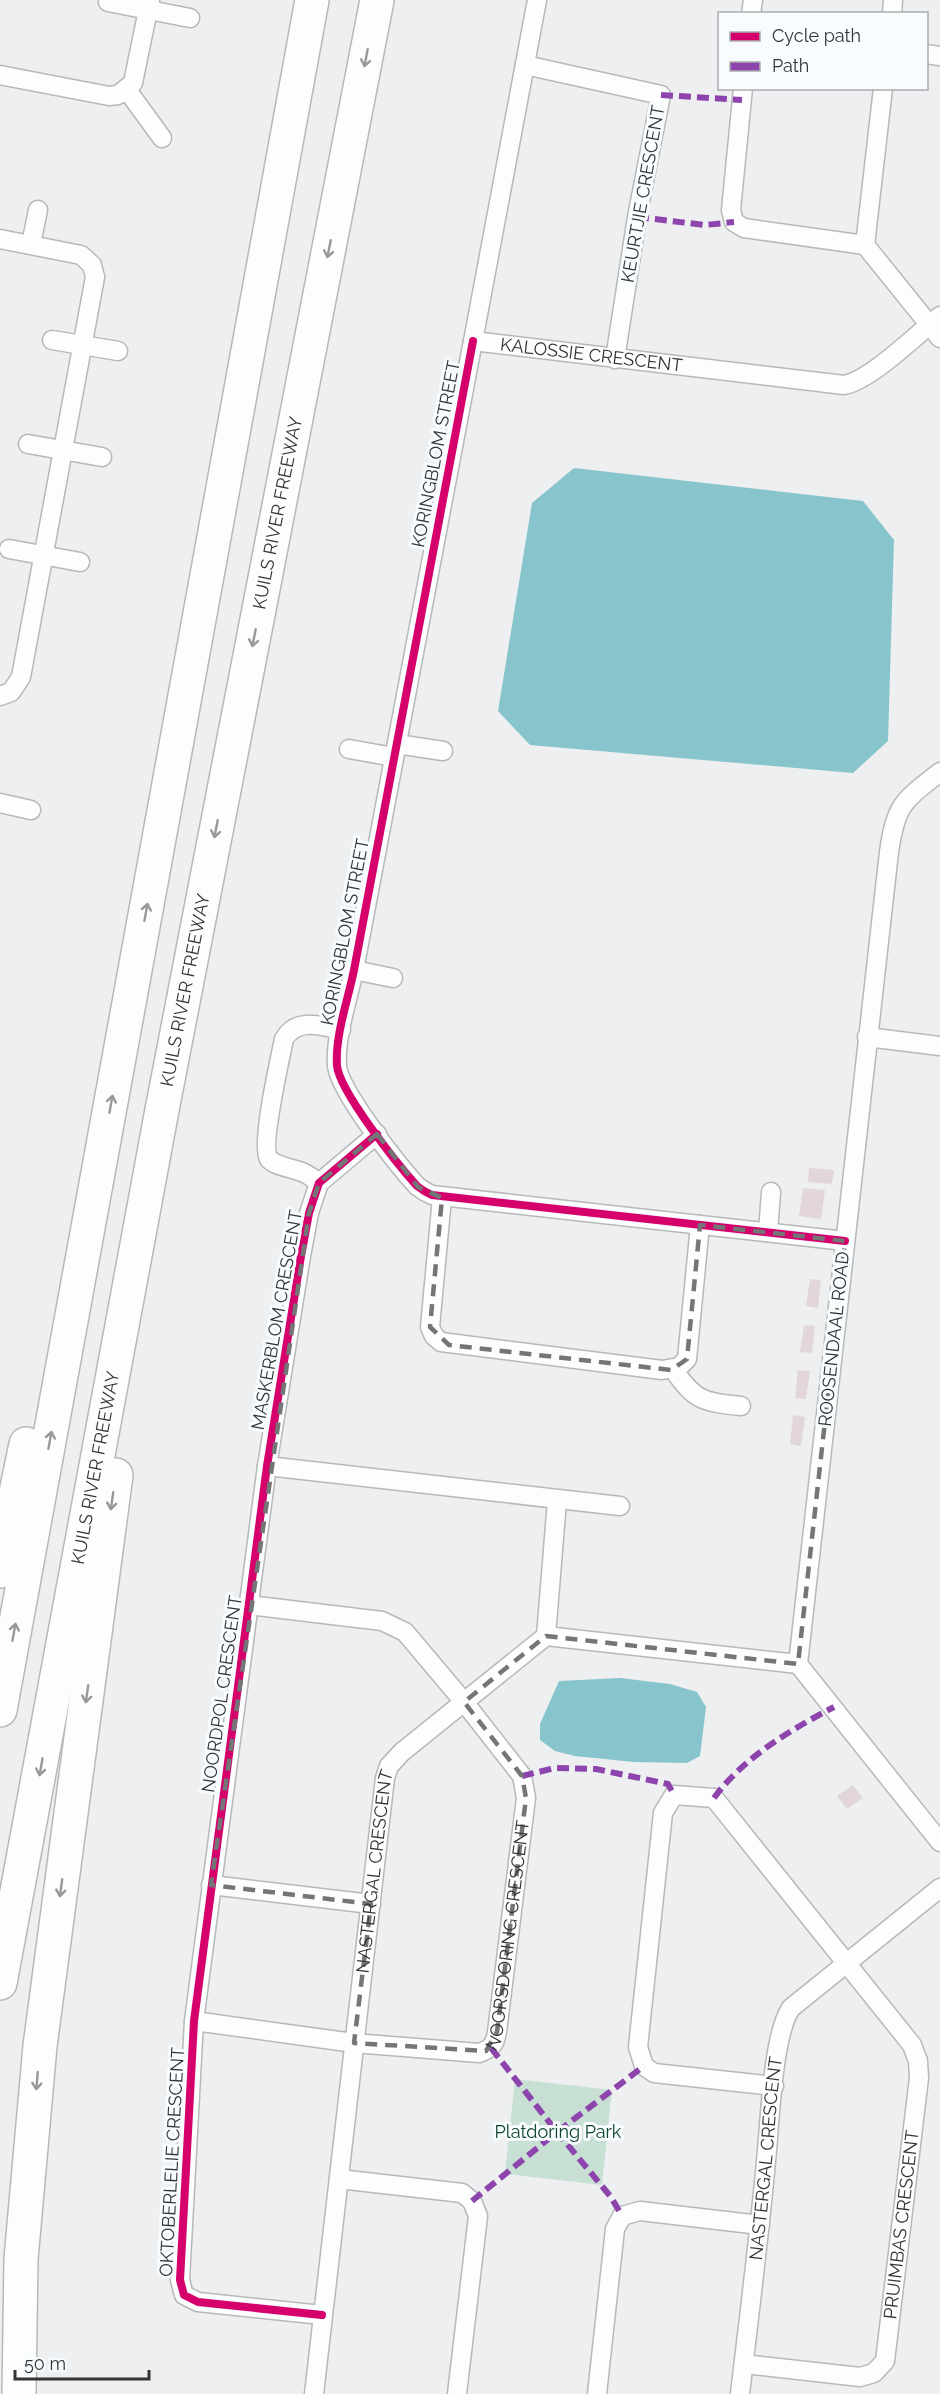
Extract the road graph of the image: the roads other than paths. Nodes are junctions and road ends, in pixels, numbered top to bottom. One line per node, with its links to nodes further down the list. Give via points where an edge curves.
1 (312, 0): 43 (highway, one-way to 1)
2 (377, 0): 41 (highway, KUILS RIVER FREEWAY, one-way to 41)
3 (537, 0): 7 (street)
4 (108, 3): 5 (street)
5 (149, 5): 6 (street); 9 (street, via 135,76)
6 (190, 18)
7 (525, 65): 19 (street); 22 (street, KEURTJIE CRESCENT, via 661,95)
8 (0, 75): 9 (street, via 110,96)
9 (127, 90): 12 (street)
10 (743, 90): 16 (street, via 731,210 734,222 744,228)
11 (883, 90): 16 (street)
12 (162, 138)
13 (38, 210): 15 (street)
14 (0, 239): 15 (street)
15 (31, 244): 20 (street, via 75,253 92,265 95,283)
16 (865, 245): 17 (street)
17 (936, 326): 22 (street, KALOSSIE CRESCENT, via 862,378 844,385)
18 (52, 340): 20 (street)
19 (473, 341): 22 (street, KALOSSIE CRESCENT); 31 (street, KORINGBLOM STREET)
20 (83, 346): 21 (street); 24 (street)
21 (118, 351)
22 (615, 359)
23 (28, 444): 24 (street)
24 (64, 450): 25 (street); 27 (street)
25 (102, 457)
26 (9, 549): 27 (street)
27 (44, 556): 28 (street); 29 (street, via 21,677 10,692)
28 (80, 562)
29 (0, 696)
30 (349, 749): 31 (street)
31 (395, 751): 32 (street); 36 (street, KORINGBLOM STREET)
32 (443, 751)
33 (940, 772): 39 (street, ROOSENDAAL ROAD, via 906,799 892,828)
34 (0, 803): 35 (street)
35 (31, 810)
36 (354, 970): 37 (street, KORINGBLOM STREET); 38 (street, KORINGBLOM STREET)
37 (393, 978)
38 (341, 1030): 42 (street, KORINGBLOM STREET, via 339,1076); 44 (street, via 303,1025 287,1034 270,1115 266,1152 269,1158)
39 (867, 1037): 40 (street); 49 (street, ROOSENDAAL ROAD)
40 (940, 1046)
41 (162, 1110): 67 (highway, KUILS RIVER FREEWAY, one-way to 67); 75 (highway, one-way to 75, via 157,1206 121,1435 40,2046 21,2259)
42 (377, 1134): 44 (street); 46 (street, KORINGBLOM STREET, via 418,1187)
43 (103, 1151): 55 (highway, via 76,1207); 60 (highway, one-way to 43)
44 (319, 1183): 52 (street, MASKERBLOM CRESCENT, via 309,1213)
45 (771, 1192): 48 (street)
46 (442, 1198): 47 (street, KORINGBLOM STREET); 50 (street, via 430,1327 441,1342)
47 (700, 1225): 48 (street, KORINGBLOM STREET); 50 (street, via 687,1359)
48 (768, 1233): 49 (street, KORINGBLOM STREET)
49 (845, 1241): 58 (street, ROOSENDAAL ROAD)
50 (673, 1369): 51 (street, via 686,1388 701,1399)
51 (741, 1406)
52 (267, 1466): 53 (street); 56 (street, NOORDPOL CRESCENT)
53 (557, 1501): 54 (street); 57 (street)
54 (620, 1506)
55 (0, 1571)
56 (249, 1605): 59 (street, NOORSDORING CRESCENT, via 362,1617 395,1626 414,1641); 62 (street, NOORDPOL CRESCENT)
57 (546, 1636): 58 (street); 59 (street, NASTERGAL CRESCENT)
58 (798, 1664): 61 (street)
59 (464, 1702): 64 (street, NASTERGAL CRESCENT, via 389,1766); 69 (street, NOORSDORING CRESCENT, via 522,1776 525,1788 495,2042 479,2053)
60 (0, 1710)
61 (940, 1842)
62 (211, 1885): 64 (street); 65 (street, NOORDPOL CRESCENT)
63 (940, 1888): 66 (street, NASTERGAL CRESCENT)
64 (371, 1904): 69 (street, NASTERGAL CRESCENT)
65 (206, 1925): 68 (street, OKTOBERLELIE CRESCENT)
66 (848, 1964): 70 (street, NASTERGAL CRESCENT, via 791,2008 785,2017); 70 (street, PRUIMBAS CRESCENT, via 714,1798 674,1795 663,1813 638,2047 644,2066 654,2073); 74 (street, PRUIMBAS CRESCENT, via 912,2045 918,2061 885,2361 874,2373 860,2378)
67 (0, 1983)
68 (194, 2021): 69 (street); 73 (street, OKTOBERLELIE CRESCENT, via 180,2280 184,2295 206,2304)
69 (354, 2043): 71 (street, NASTERGAL CRESCENT)
70 (774, 2086): 72 (street, NASTERGAL CRESCENT)
71 (339, 2179): 73 (street, NASTERGAL CRESCENT); 77 (street, via 462,2193 472,2201 478,2216)
72 (760, 2225): 74 (street, NASTERGAL CRESCENT); 78 (street, via 640,2211 622,2216 615,2229)
73 (322, 2315): 76 (street, NASTERGAL CRESCENT)
74 (744, 2364): 79 (street, NASTERGAL CRESCENT)
75 (19, 2394)
76 (314, 2394)
77 (457, 2394)
78 (597, 2394)
79 (740, 2394)

